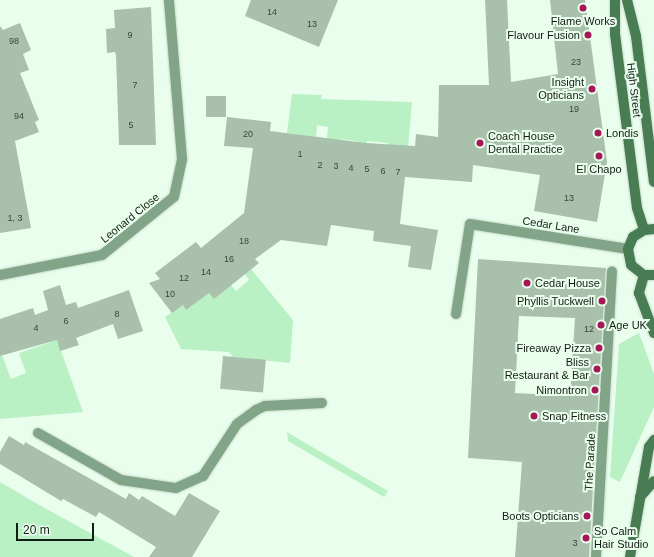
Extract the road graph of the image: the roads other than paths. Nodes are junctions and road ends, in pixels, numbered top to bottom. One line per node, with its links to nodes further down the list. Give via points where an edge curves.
1 (169, 0): 8 (street, Leonard Close, via 182,159 174,197 102,255)
2 (615, 0): 5 (street, High Street, via 615,34 637,208)
3 (627, 0): 4 (street, High Street, via 636,36)
4 (654, 182)
5 (649, 230): 6 (street, High Street, via 633,237)
6 (628, 249): 9 (street, via 631,265); 10 (street, Cedar Lane, via 470,224)
7 (612, 272): 17 (street, The Parade)
8 (0, 275)
9 (649, 275): 11 (street, via 639,293)
10 (456, 314)
11 (654, 333)
12 (322, 403): 13 (street, via 265,406 256,410 237,424 203,476 176,488 121,480)
13 (38, 433)
14 (654, 440): 16 (street, via 649,447)
15 (654, 481): 16 (street)
16 (640, 497): 18 (street)
17 (596, 557)
18 (630, 557)

